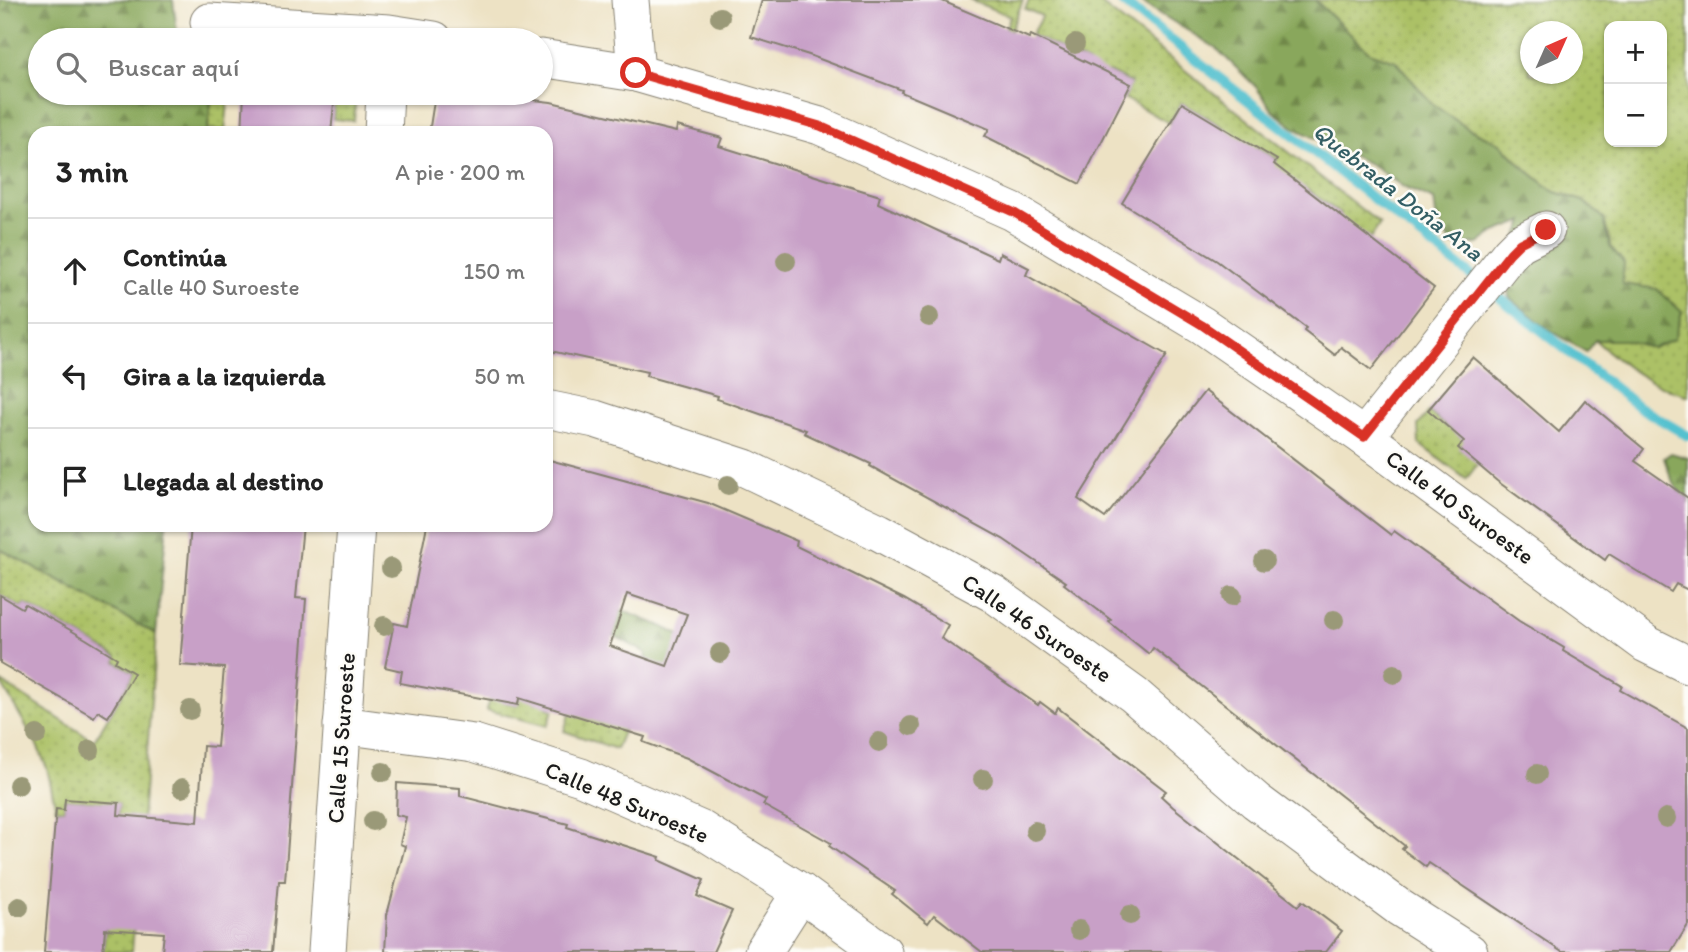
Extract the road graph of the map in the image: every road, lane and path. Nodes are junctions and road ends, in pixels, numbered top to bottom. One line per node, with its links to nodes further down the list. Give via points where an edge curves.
1 (630, 0): 5 (street)
2 (209, 22): 3 (street)
3 (281, 28)
4 (553, 60): 5 (street, Calle 40 Suroeste)
5 (636, 73): 10 (street, Calle 40 Suroeste, via 820,126 1013,212 1202,325)
6 (384, 105): 7 (street)
7 (383, 126)
8 (1546, 230): 10 (street, via 1520,243 1504,261)
9 (553, 410): 18 (street, Calle 46 Suroeste, via 595,419 745,468 994,594 1134,695 1256,801 1400,908)
10 (1364, 437): 12 (street, Calle 40 Suroeste, via 1646,644)
11 (356, 532): 13 (street, Calle 15 Suroeste)
12 (1688, 665)
13 (342, 725): 14 (street, Calle 48 Suroeste, via 474,743 581,778 702,830); 15 (street, Calle 15 Suroeste)
14 (801, 892): 16 (street); 17 (street, Calle 48 Suroeste)
15 (327, 952)
16 (763, 952)
17 (883, 952)
18 (1469, 952)

